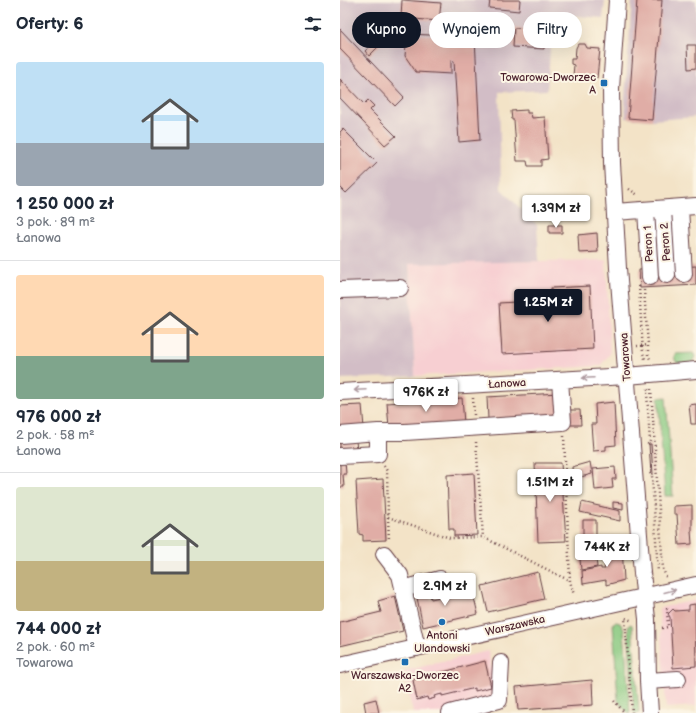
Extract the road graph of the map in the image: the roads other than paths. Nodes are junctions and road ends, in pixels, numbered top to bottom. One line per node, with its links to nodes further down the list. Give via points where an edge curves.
1 (617, 0): 6 (street, Towarowa, via 611,89)
2 (696, 206): 3 (street)
3 (680, 208): 4 (street); 7 (street)
4 (663, 209): 5 (street); 8 (street, Peron 2)
5 (646, 210): 6 (street); 9 (street, Peron 1)
6 (615, 212): 13 (street, Towarowa)
7 (684, 274)
8 (667, 275)
9 (645, 284)
10 (400, 288): 11 (street)
11 (340, 290)
12 (696, 370): 13 (street, Łanowa)
13 (627, 376): 14 (street, Łanowa, one-way to 14); 23 (street, Towarowa)
14 (560, 380): 15 (street, Łanowa, one-way to 15); 16 (street, via 563,422)
15 (340, 392)
16 (378, 432): 17 (street); 18 (street, via 378,454)
17 (340, 434)
18 (340, 456)
19 (384, 554): 22 (street, via 400,575)
20 (440, 579): 22 (street)
21 (696, 585): 23 (street, Warszawska, one-way to 21)
22 (403, 588): 24 (street)
23 (644, 597): 24 (street, Warszawska); 28 (street, Towarowa)
24 (417, 648): 26 (street, Warszawska)
25 (501, 663): 29 (street)
26 (340, 665)
27 (678, 679): 28 (street)
28 (648, 681): 31 (street, Towarowa)
29 (499, 707): 30 (street)
30 (450, 713)
31 (650, 713)

